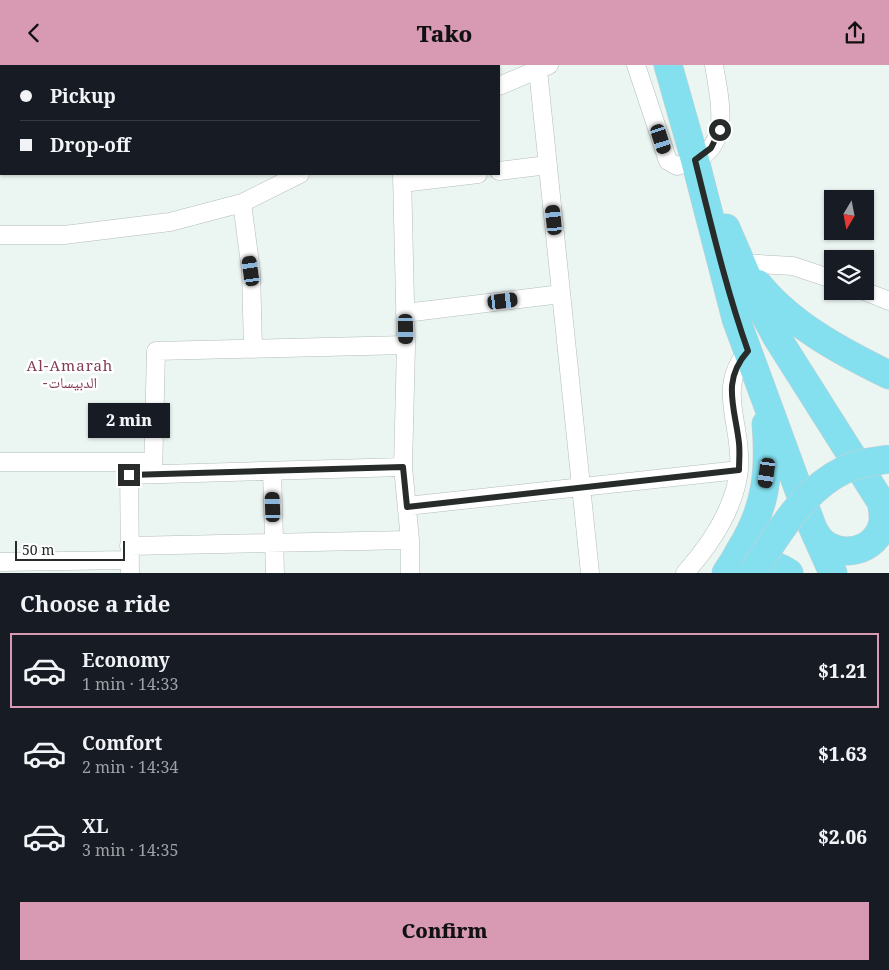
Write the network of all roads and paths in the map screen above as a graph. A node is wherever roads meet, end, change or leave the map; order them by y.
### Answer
1 (636, 65) edge
2 (668, 65) edge
3 (714, 65) edge
4 (544, 68) edge
5 (500, 86) edge
6 (695, 160) junction
7 (548, 165) junction
8 (500, 171) edge
9 (298, 175) edge
10 (459, 175) edge
11 (402, 178) edge
12 (242, 203) junction
13 (0, 235) edge
14 (741, 263) junction
15 (824, 276) edge
16 (561, 294) junction
17 (874, 295) edge
18 (889, 301) edge
19 (405, 313) junction
20 (406, 345) junction
21 (253, 349) junction
22 (748, 351) junction
23 (889, 375) edge
24 (758, 381) junction
25 (889, 459) edge
26 (0, 462) edge
27 (403, 467) junction
28 (129, 468) junction
29 (153, 468) junction
30 (739, 470) junction
31 (272, 471) junction
32 (581, 486) junction
33 (407, 507) junction
34 (885, 511) edge
35 (812, 526) junction
36 (410, 540) junction
37 (274, 543) junction
38 (130, 559) edge
39 (0, 562) edge
40 (275, 573) edge
41 (410, 573) edge
42 (590, 573) edge
43 (685, 573) edge
44 (726, 573) edge
45 (732, 573) edge
46 (752, 573) edge
47 (789, 573) edge
48 (833, 573) edge

1 - 6 street
2 - 6 main road
3 - 6 street
4 - 5 street
4 - 7 street
6 - 14 main road
6 - 22 main road
7 - 8 street
7 - 16 street
9 - 12 street
10 - 11 street
11 - 19 street
12 - 13 street
12 - 21 street
14 - 15 street
14 - 23 main road
14 - 34 main road
16 - 19 street
16 - 32 street
17 - 18 street
19 - 20 street
20 - 21 street
20 - 27 street
21 - 29 street
22 - 24 main road
22 - 30 street
24 - 35 main road
24 - 44 main road
25 - 46 main road, bridge
26 - 28 street
27 - 31 street
27 - 33 street
28 - 29 street
28 - 38 street
29 - 31 street
30 - 32 street
30 - 43 street
31 - 37 street
32 - 33 street
32 - 42 street
33 - 36 street
34 - 35 main road
35 - 48 main road
36 - 37 street
36 - 41 street
37 - 38 street
37 - 40 street
38 - 39 street
45 - 47 main road

